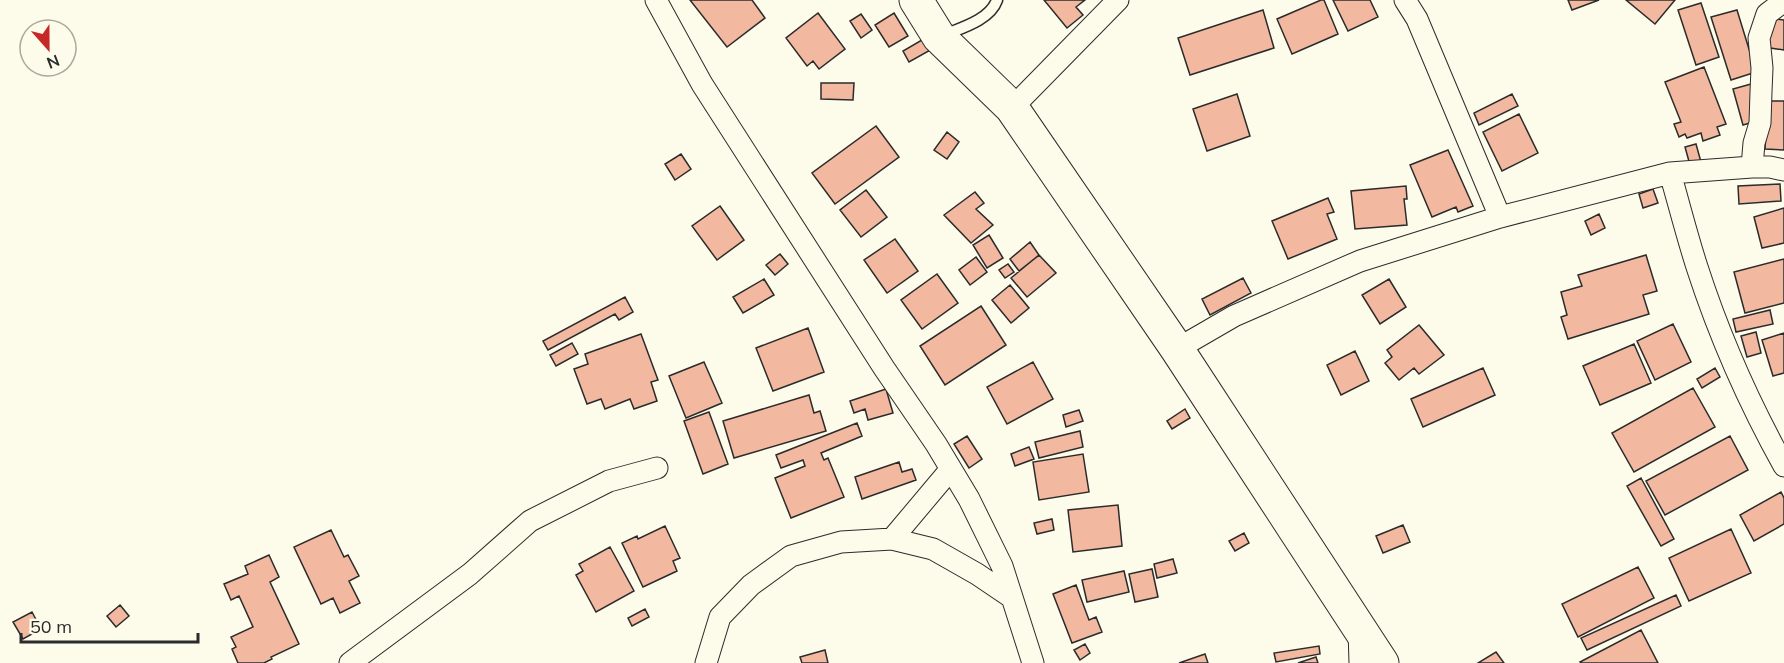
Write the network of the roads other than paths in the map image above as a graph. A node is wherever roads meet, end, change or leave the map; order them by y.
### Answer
1 (656, 0) edge
2 (916, 0) edge
3 (997, 0) edge
4 (1118, 0) edge
5 (1405, 0) edge
6 (1784, 2) edge
7 (939, 37) junction
8 (1012, 108) junction
9 (1752, 167) junction
10 (1784, 170) edge
11 (1670, 173) junction
12 (1500, 217) junction
13 (1177, 349) junction
14 (1784, 466) edge
15 (657, 468) dead end
16 (950, 470) junction
17 (892, 539) junction
18 (1011, 597) junction
19 (1359, 630) junction
20 (349, 663) edge
21 (363, 663) edge
22 (706, 663) edge
23 (1033, 663) edge
24 (1360, 663) edge
25 (1382, 663) edge

1 - 16 street
2 - 7 main road
3 - 7 lane
4 - 8 street
5 - 12 street
6 - 9 street
7 - 8 main road
8 - 13 main road
9 - 10 street
9 - 11 street
11 - 12 street
11 - 14 street
12 - 13 street
13 - 19 main road
15 - 20 street
16 - 17 street
16 - 18 street
17 - 18 street
17 - 22 street
18 - 23 street
19 - 24 street
19 - 25 main road
20 - 21 street

